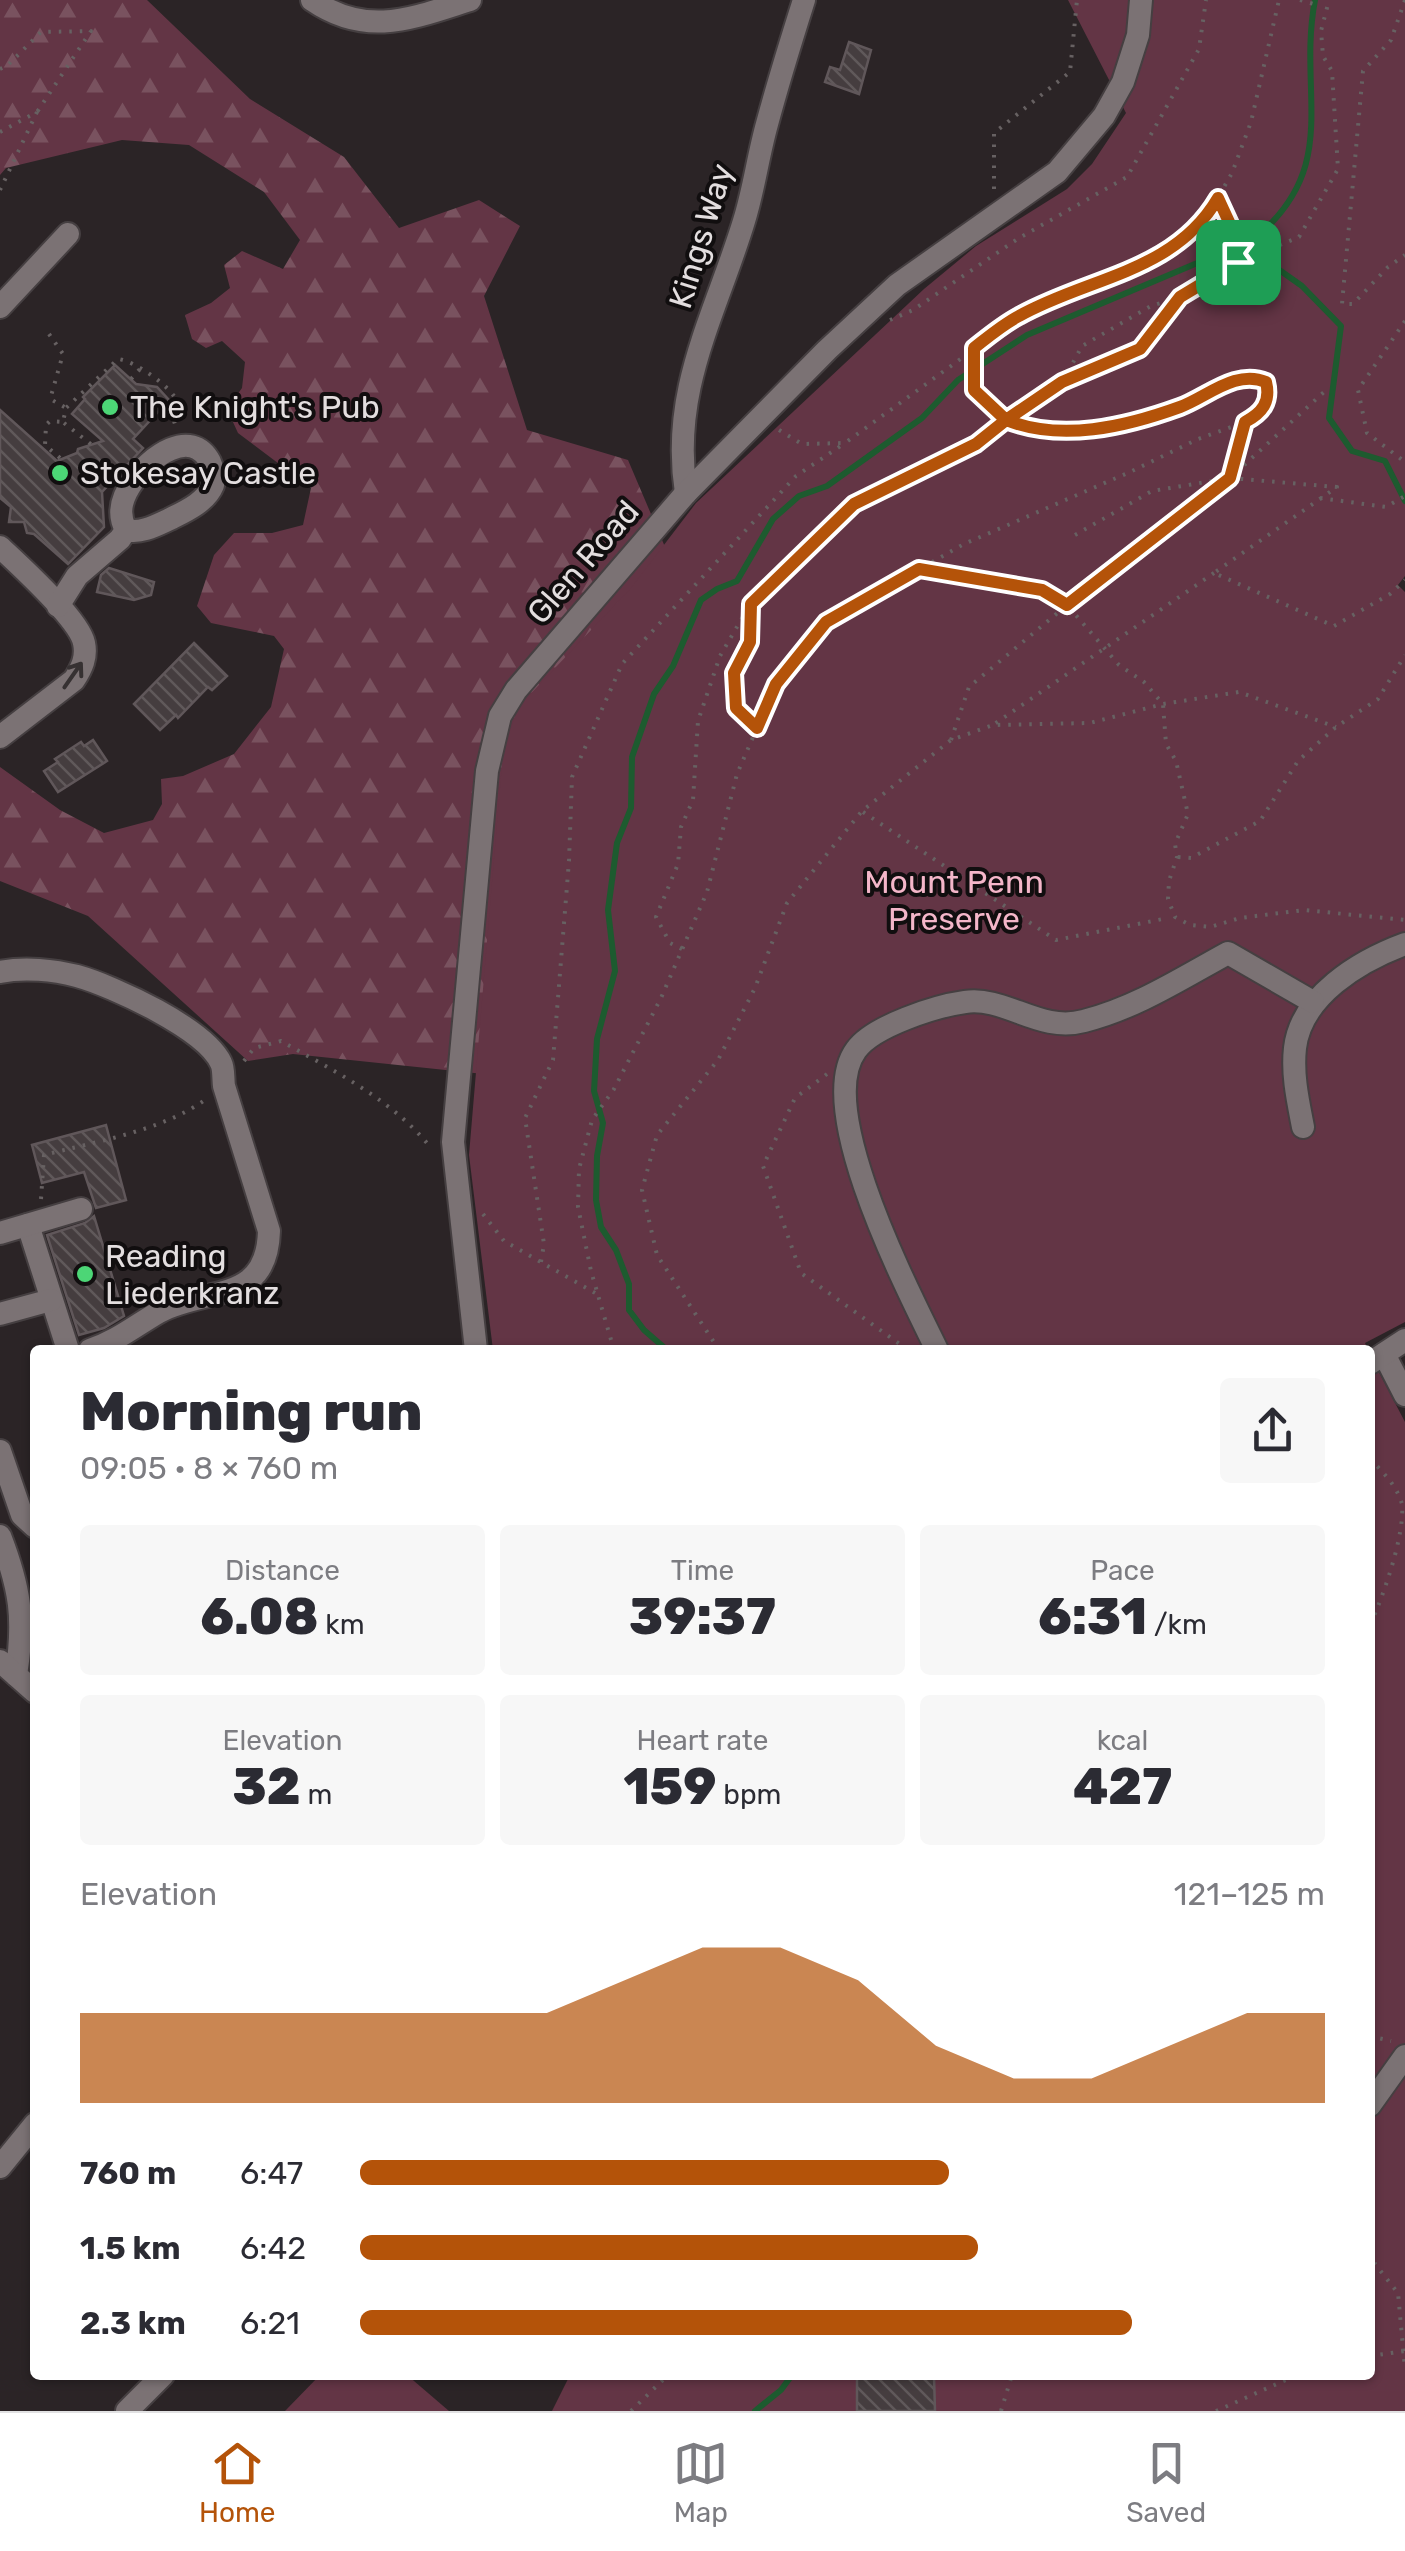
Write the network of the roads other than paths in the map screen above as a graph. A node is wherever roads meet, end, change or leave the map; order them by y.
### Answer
1 (312, 0) edge
2 (470, 0) edge
3 (804, 0) edge
4 (1140, 0) edge
5 (68, 234) dead end
6 (0, 307) edge
7 (686, 493) junction
8 (126, 530) junction
9 (0, 547) edge
10 (58, 606) junction
11 (0, 737) edge
12 (1405, 944) edge
13 (0, 972) edge
14 (1313, 1002) junction
15 (1302, 1127) dead end
16 (81, 1209) dead end
17 (34, 1223) junction
18 (0, 1233) edge
19 (51, 1300) junction
20 (0, 1314) edge
21 (1405, 1340) edge
22 (66, 1345) edge
23 (106, 1345) edge
24 (475, 1345) edge
25 (935, 1345) edge
26 (1377, 1359) edge
27 (1405, 1395) edge
28 (0, 1451) edge
29 (30, 1523) edge
30 (0, 1536) edge
31 (24, 1680) edge
32 (1405, 2056) edge
33 (1375, 2098) edge
34 (30, 2130) edge
35 (0, 2167) edge
36 (158, 2380) edge
37 (127, 2411) edge

1 - 2 street
3 - 7 street, Kings Way
4 - 7 street, Glen Road
5 - 6 street
7 - 24 street, Glen Road
8 - 8 street
8 - 10 street
9 - 10 street
11 -> 10 street
12 - 14 street
13 - 23 street
14 - 15 street
14 - 25 street
16 - 17 street
17 - 18 street
17 - 19 street
19 - 20 street
19 - 22 street
21 - 26 street
26 - 27 street
28 - 29 street
30 - 31 street
32 - 33 street
34 - 35 street
36 - 37 street

